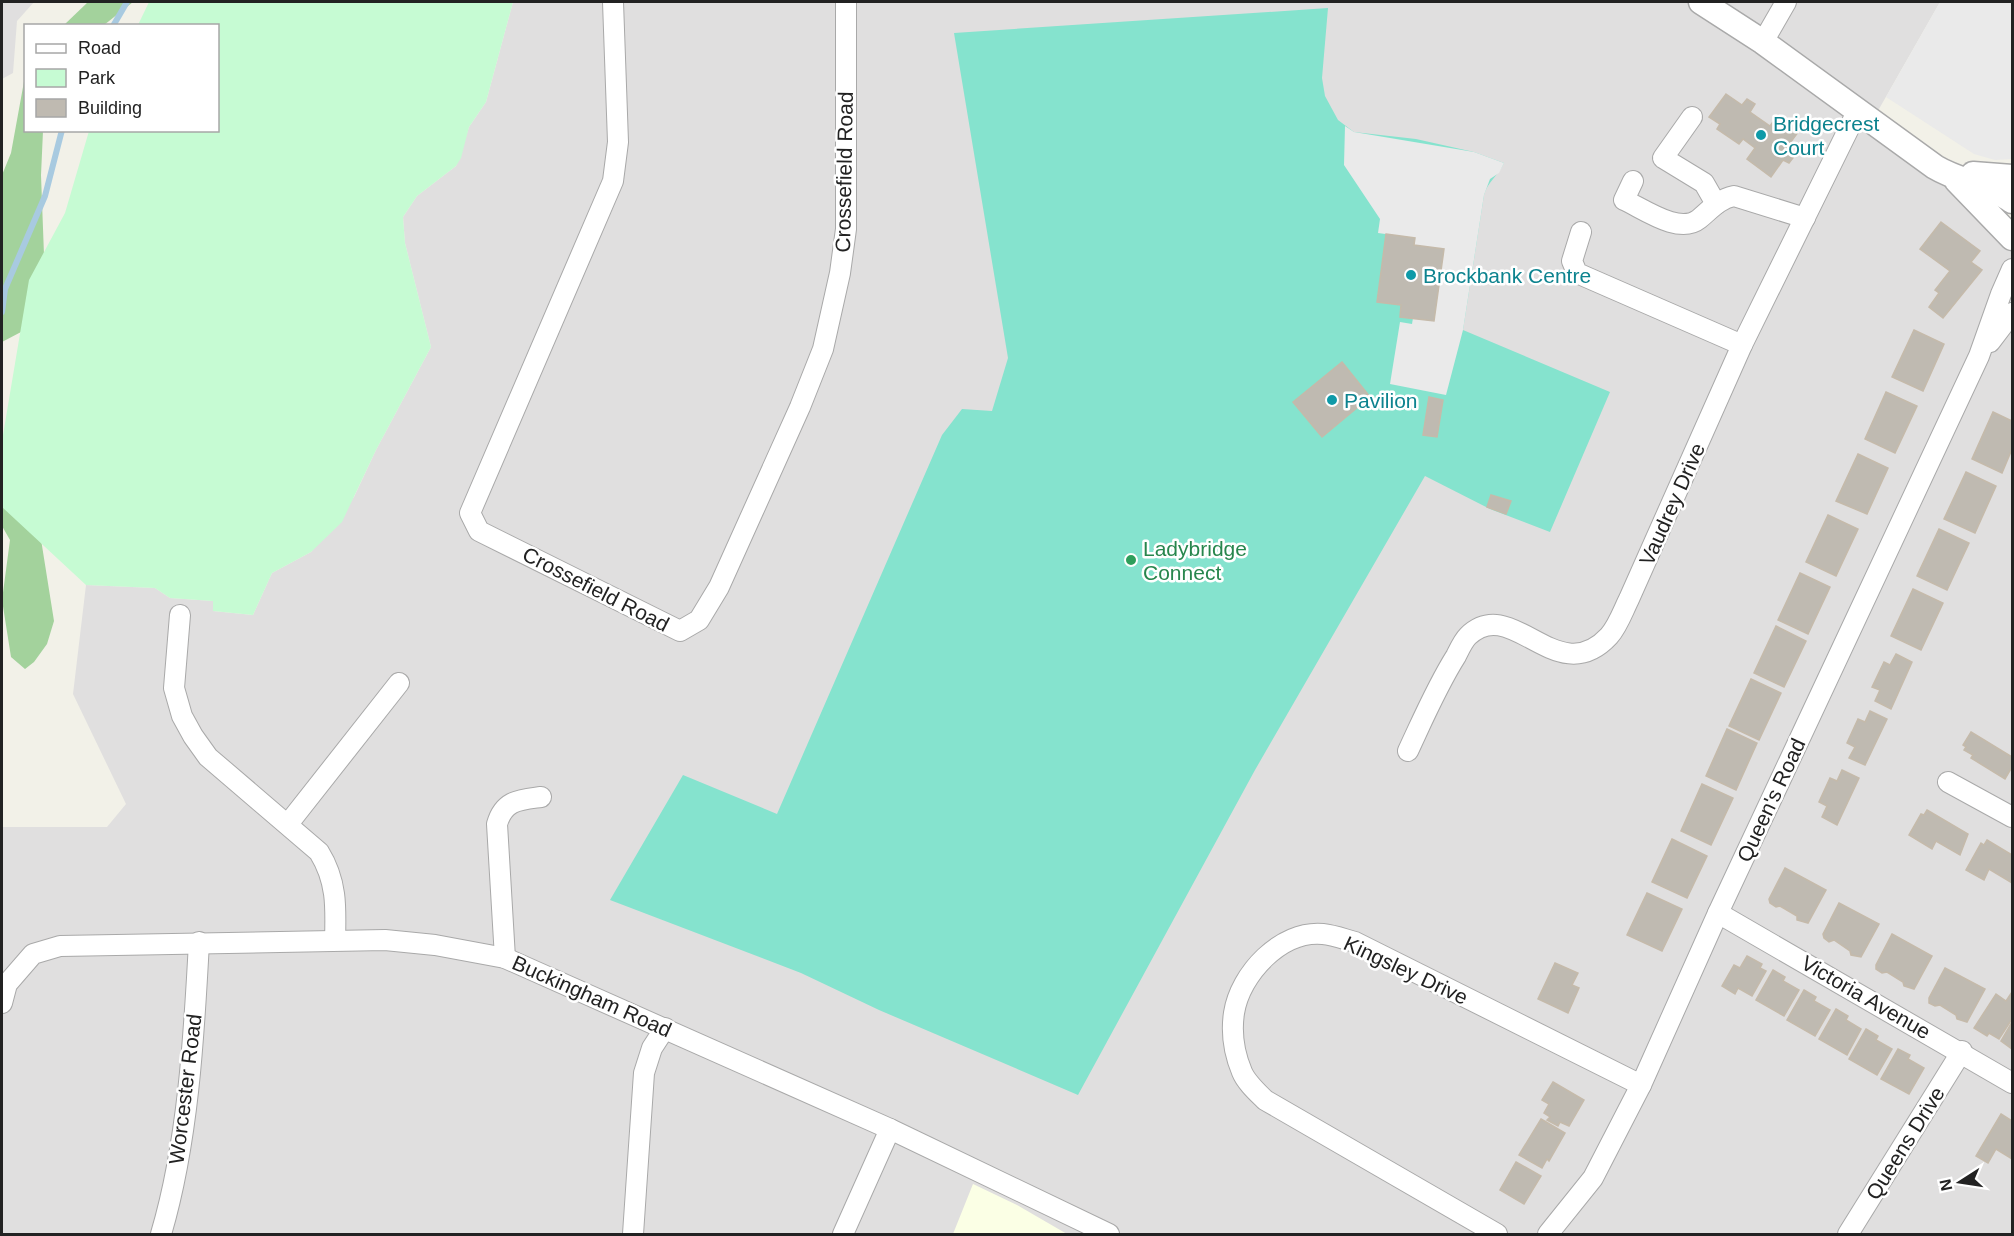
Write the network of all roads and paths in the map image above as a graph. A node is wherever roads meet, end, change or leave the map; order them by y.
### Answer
1 (613, 2) edge
2 (846, 2) edge
3 (1701, 2) edge
4 (1786, 2) edge
5 (1763, 42) junction
6 (1857, 112) junction
7 (1692, 117) dead end
8 (1944, 172) junction
9 (2013, 177) edge
10 (1633, 180) dead end
11 (2013, 201) edge
12 (1716, 204) junction
13 (1805, 218) junction
14 (1581, 232) dead end
15 (2013, 238) edge
16 (2013, 270) edge
17 (2013, 313) edge
18 (1742, 345) junction
19 (1979, 356) junction
20 (180, 615) dead end
21 (399, 684) dead end
22 (1408, 751) dead end
23 (1948, 782) dead end
24 (541, 797) dead end
25 (2013, 817) edge
26 (288, 824) junction
27 (1718, 913) junction
28 (335, 940) junction
29 (199, 942) junction
30 (506, 958) junction
31 (2, 1003) edge
32 (665, 1028) junction
33 (1962, 1051) junction
34 (2013, 1083) edge
35 (1641, 1085) junction
36 (890, 1129) junction
37 (161, 1234) edge
38 (633, 1234) edge
39 (843, 1234) edge
40 (1109, 1234) edge
41 (1497, 1234) edge
42 (1548, 1234) edge
43 (1848, 1234) edge

1 - 2 street, Crossefield Road
3 - 5 street
4 - 5 street
5 - 6 street
6 - 8 street
6 - 13 street, Vaudrey Drive
7 - 12 street
8 - 9 street
8 - 11 street
8 - 15 street
10 - 12 street
12 - 13 street
13 - 18 street, Vaudrey Drive
14 - 18 street
16 - 19 street, Queen's Road
17 - 19 street, Queen's Road
18 - 22 street, Vaudrey Drive
19 - 27 street, Queen's Road
20 - 26 street
21 - 26 street
23 - 25 street
24 - 30 street
26 - 28 street
27 - 33 street, Victoria Avenue
27 - 35 street, Queen's Road
28 - 29 street, Buckingham Road
28 - 30 street, Buckingham Road
29 - 31 street, Buckingham Road
29 - 37 street, Worcester Road
30 - 32 street, Buckingham Road
32 - 36 street, Buckingham Road
32 - 38 street
33 - 34 street, Victoria Avenue
33 - 43 street, Queens Drive
35 - 41 street, Kingsley Drive
35 - 42 street, Queen's Road
36 - 39 street
36 - 40 street, Buckingham Road

